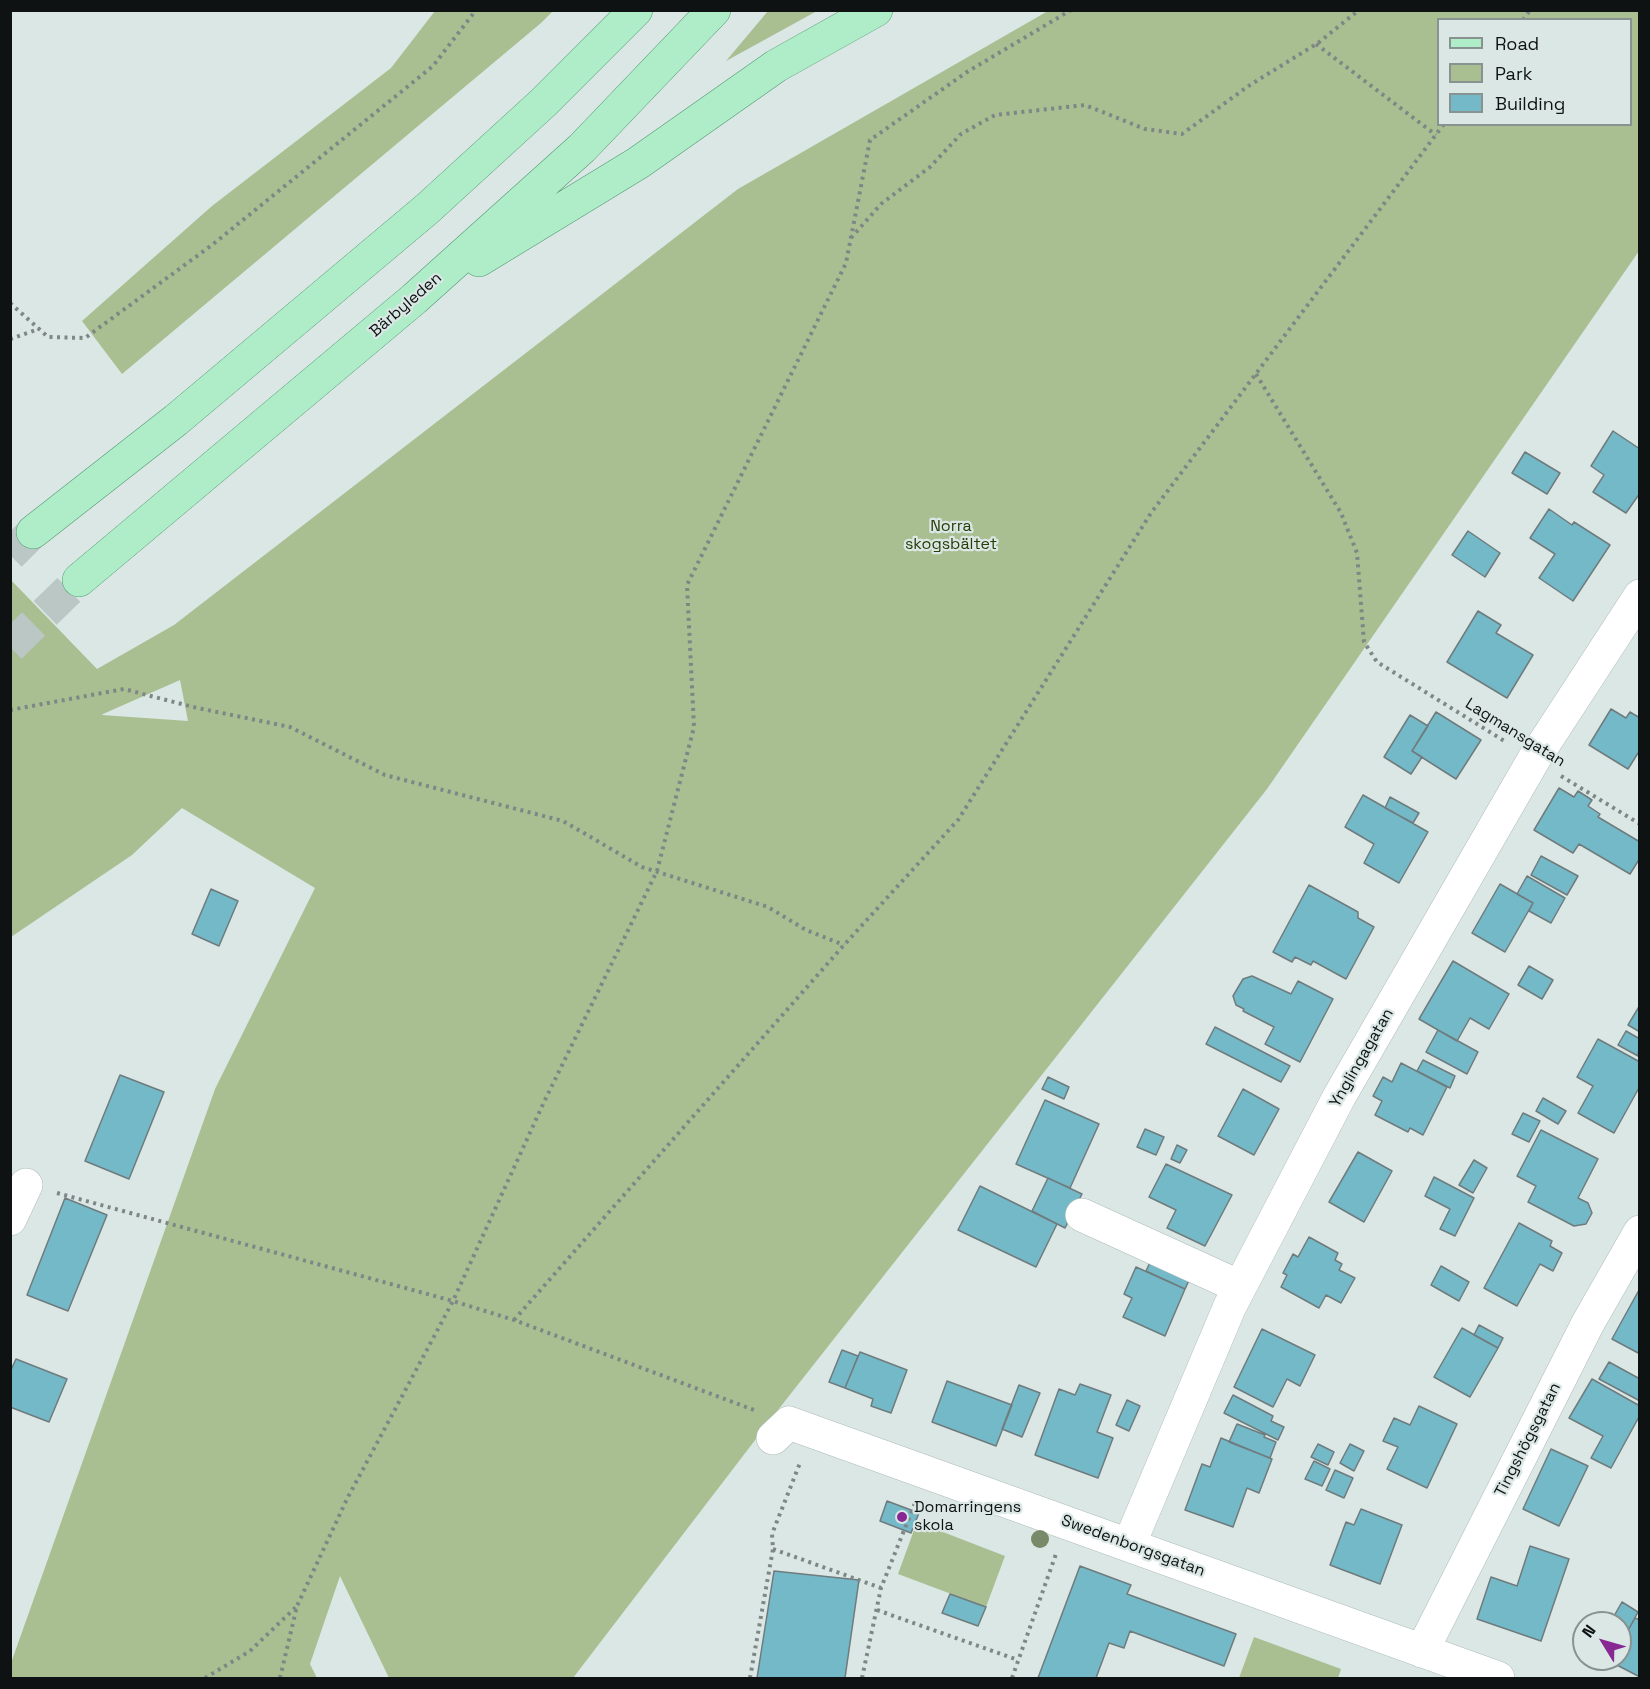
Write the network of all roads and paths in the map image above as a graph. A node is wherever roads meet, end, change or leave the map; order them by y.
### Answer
1 (476, 10) edge
2 (636, 10) edge
3 (714, 10) edge
4 (876, 10) edge
5 (1071, 10) edge
6 (1359, 10) edge
7 (1316, 44) junction
8 (1443, 126) edge
9 (1436, 135) junction
10 (851, 238) junction
11 (414, 299) junction
12 (10, 303) edge
13 (39, 329) junction
14 (10, 339) edge
15 (1256, 374) junction
16 (33, 532) tunnel mouth
17 (79, 580) tunnel mouth
18 (1640, 596) edge
19 (10, 710) edge
20 (1534, 759) junction
21 (1640, 824) edge
22 (657, 871) junction
23 (844, 945) junction
24 (26, 1185) joint
25 (1082, 1215) dead end
26 (10, 1219) edge
27 (1640, 1232) edge
28 (1240, 1287) junction
29 (453, 1300) junction
30 (514, 1320) junction
31 (792, 1431) junction
32 (916, 1502) dead end
33 (1067, 1522) junction
34 (1129, 1545) junction
35 (773, 1549) junction
36 (881, 1588) junction
37 (297, 1606) junction
38 (877, 1610) junction
39 (1422, 1651) junction
40 (1018, 1660) junction
41 (205, 1678) edge
42 (280, 1678) edge
43 (750, 1678) edge
44 (862, 1678) edge
45 (1012, 1678) edge
46 (1498, 1678) edge

1 - 13 path
2 - 16 main road
3 - 11 main road, Bärbyleden
4 - 11 main road
5 - 10 path
6 - 7 path
7 - 9 path
7 - 10 path
8 - 9 path
9 - 15 path
10 - 22 path
11 - 17 main road, Bärbyleden
12 - 13 path
13 - 14 path
15 - 20 path, Lagmansgatan
15 - 23 path
18 - 20 street, Ynglingagatan
19 - 22 path
20 - 21 path, Lagmansgatan
20 - 28 street, Ynglingagatan
22 - 23 path
22 - 29 path
23 - 30 path
24 - 26 street
24 - 29 path
25 - 28 street
27 - 39 street, Tingshögsgatan
28 - 34 street, Ynglingagatan
29 - 30 path
29 - 37 path
30 - 31 path
31 - 33 street, Swedenborgsgatan
31 - 35 path
32 - 36 path
33 - 34 street, Swedenborgsgatan
33 - 40 path
34 - 39 street, Swedenborgsgatan
35 - 36 path
35 - 43 path
36 - 38 path
37 - 41 path
37 - 42 path
38 - 40 path
38 - 44 path
39 - 46 street, Swedenborgsgatan
40 - 45 path

